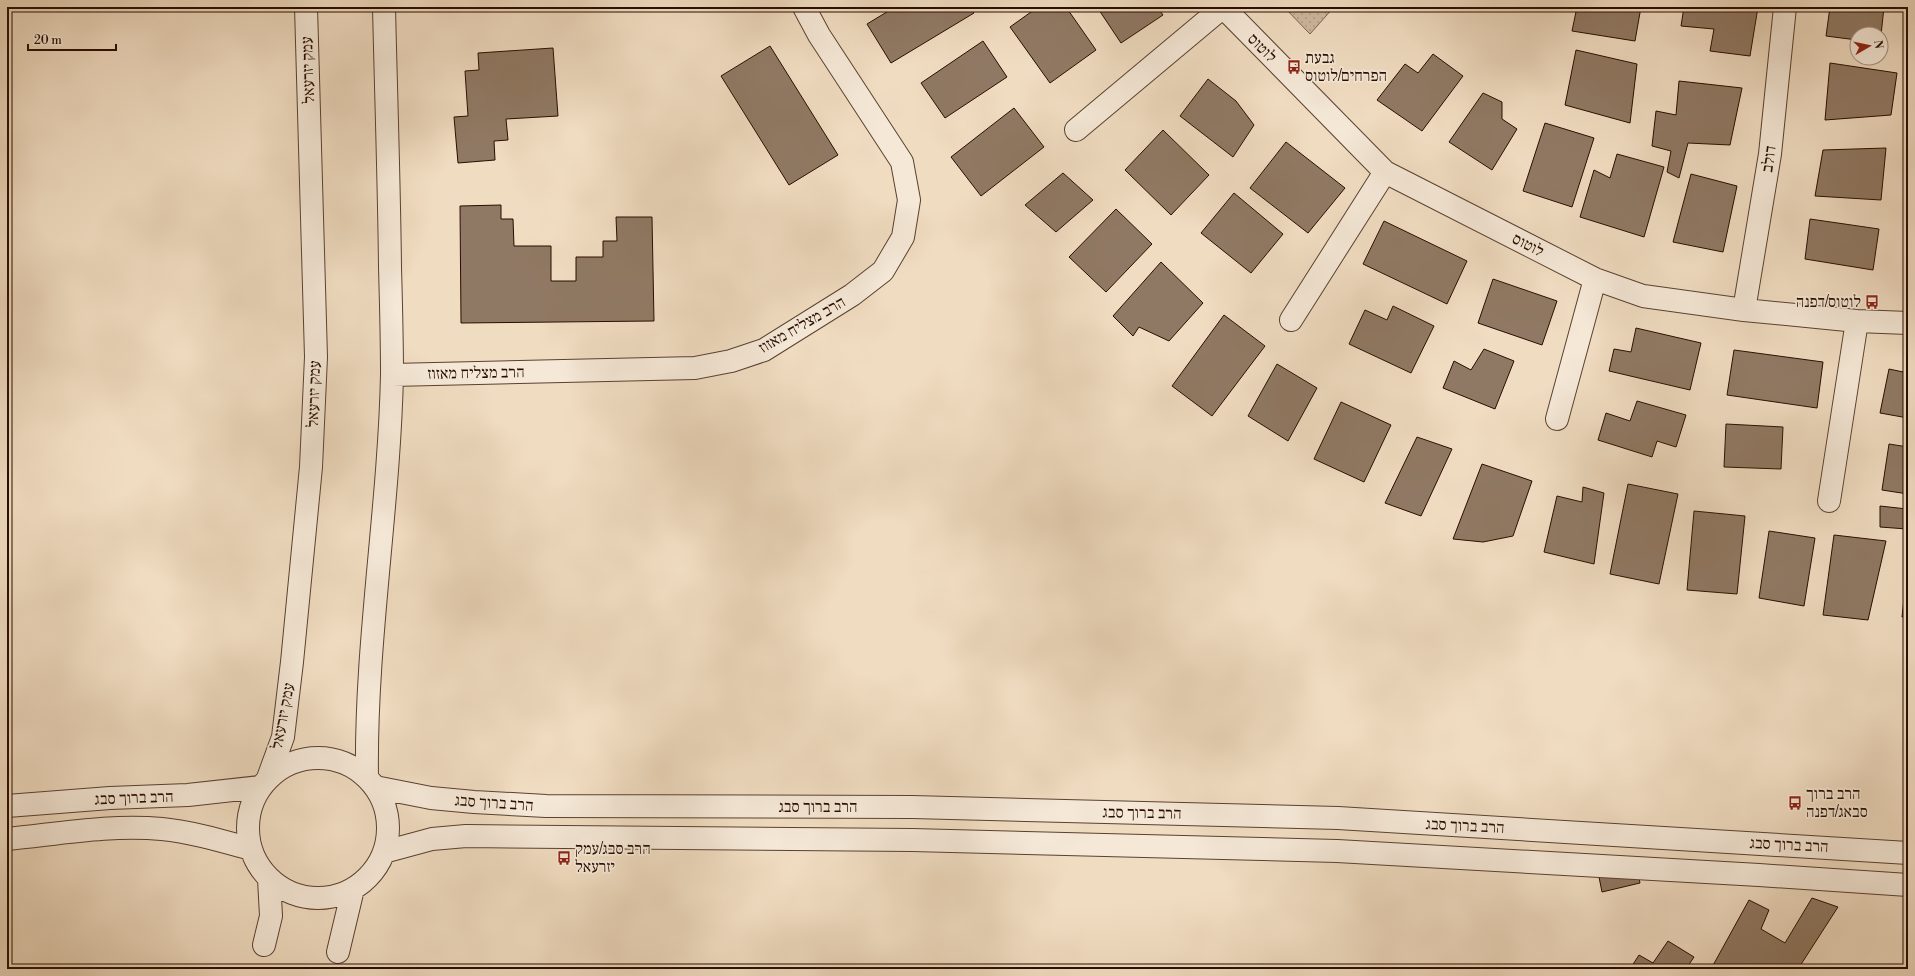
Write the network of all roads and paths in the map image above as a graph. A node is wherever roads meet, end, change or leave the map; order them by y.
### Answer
1 (306, 7) edge
2 (384, 7) edge
3 (804, 7) edge
4 (1223, 7) edge
5 (1785, 7) edge
6 (1076, 130) dead end
7 (1385, 172) junction
8 (1595, 279) junction
9 (1744, 310) junction
10 (1291, 320) dead end
11 (1857, 321) junction
12 (1908, 323) edge
13 (392, 375) junction
14 (1557, 419) dead end
15 (1829, 502) dead end
16 (264, 783) junction
17 (371, 783) junction
18 (7, 806) edge
19 (7, 839) edge
20 (251, 849) junction
21 (384, 852) junction
22 (1908, 853) edge
23 (269, 879) junction
24 (1908, 885) edge
25 (353, 889) junction
26 (264, 945) dead end
27 (338, 952) dead end

1 - 16 street, עמק יזרעאל
2 - 13 street
3 - 13 street, הרב מצליח מאזוז
4 - 6 street
4 - 7 street, לוטוס
5 - 9 street, דולב
7 - 8 street, לוטוס
7 - 10 street
8 - 9 street, לוטוס
8 - 14 street
9 - 11 street, לוטוס
11 - 12 street, לוטוס
11 - 15 street
13 - 17 street
16 - 17 street
16 - 18 street, הרב ברוך סבג
16 - 20 street
17 - 21 street
17 - 22 street, הרב ברוך סבג
19 - 20 street, הרב ברוך סבג
20 - 23 street
21 - 24 street, הרב ברוך סבג
21 - 25 street
23 - 25 street
23 - 26 street
25 - 27 street

